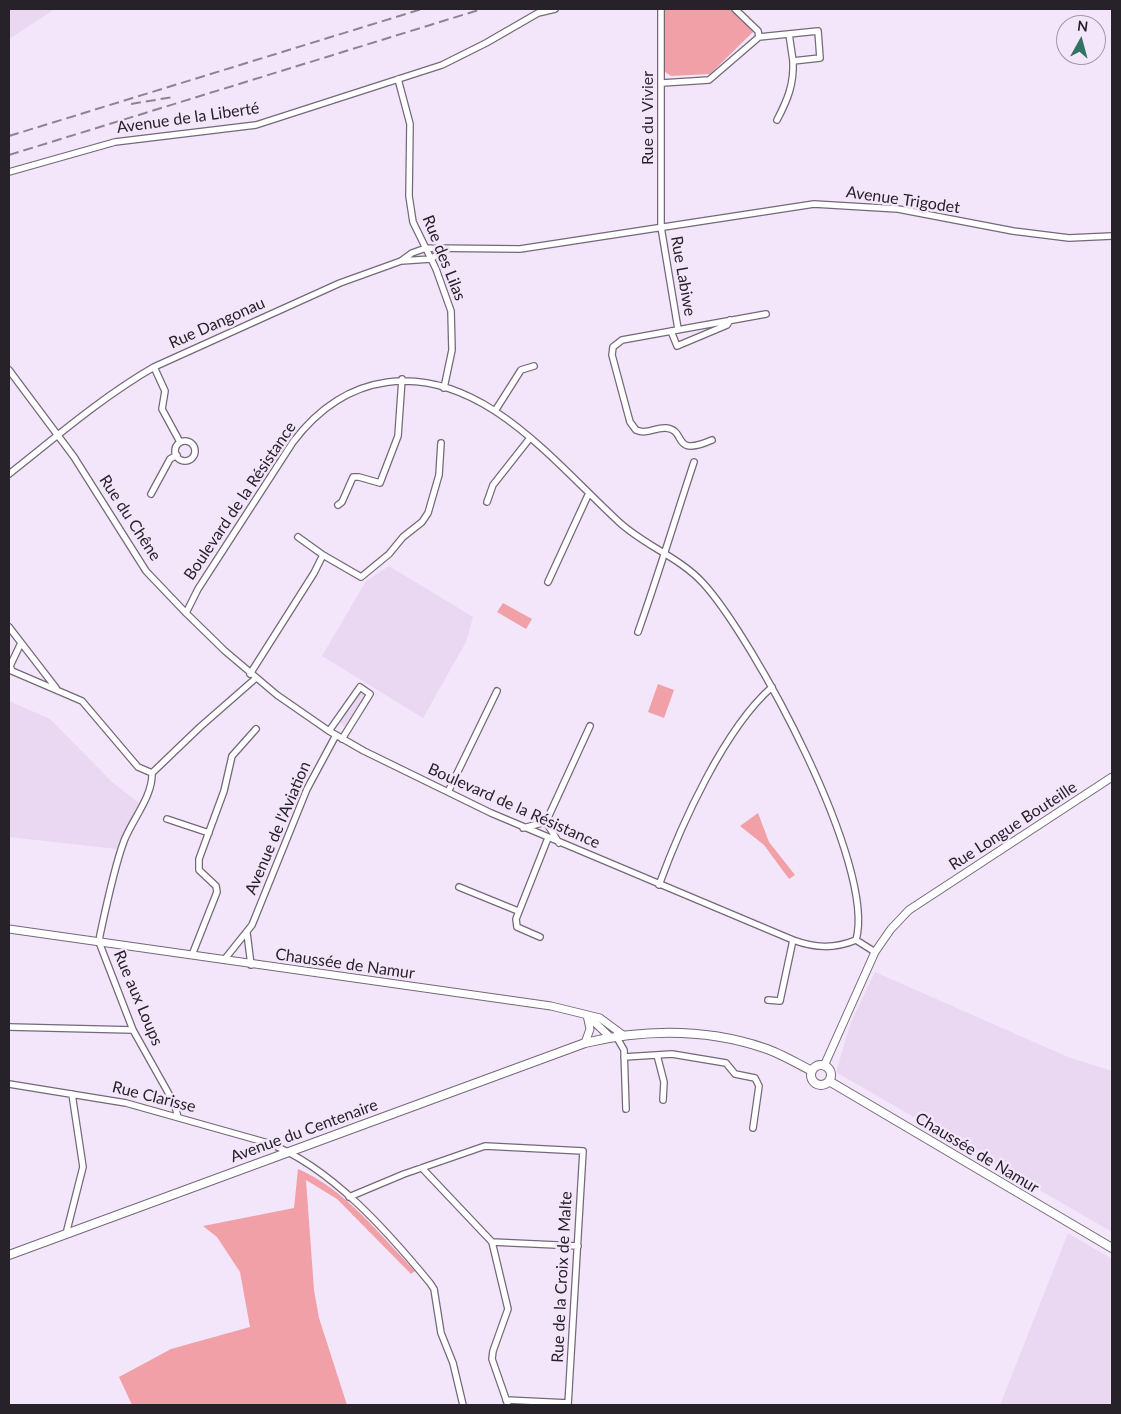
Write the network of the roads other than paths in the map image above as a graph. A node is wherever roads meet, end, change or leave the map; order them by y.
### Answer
1 (555, 9) edge
2 (660, 9) edge
3 (735, 9) edge
4 (789, 34) junction
5 (759, 37) junction
6 (793, 61) junction
7 (398, 79) junction
8 (662, 82) junction
9 (777, 120) dead end
10 (9, 172) edge
11 (661, 227) junction
12 (1112, 236) edge
13 (426, 248) junction
14 (445, 249) junction
15 (431, 259) junction
16 (401, 261) junction
17 (766, 314) dead end
18 (730, 320) junction
19 (678, 329) junction
20 (671, 331) junction
21 (534, 366) dead end
22 (154, 367) junction
23 (9, 370) edge
24 (402, 380) junction
25 (444, 388) junction
26 (495, 411) junction
27 (56, 435) junction
28 (530, 438) junction
29 (712, 440) dead end
30 (180, 442) junction
31 (441, 443) dead end
32 (176, 455) junction
33 (694, 462) dead end
34 (9, 474) edge
35 (589, 493) junction
36 (151, 494) dead end
37 (487, 502) dead end
38 (338, 505) dead end
39 (298, 537) dead end
40 (666, 554) junction
41 (323, 555) junction
42 (548, 582) dead end
43 (186, 613) junction
44 (9, 627) edge
45 (638, 632) dead end
46 (21, 643) junction
47 (250, 674) junction
48 (256, 678) junction
49 (772, 687) junction
50 (57, 689) junction
51 (497, 690) dead end
52 (590, 726) dead end
53 (256, 729) dead end
54 (329, 731) junction
55 (336, 735) junction
56 (342, 739) junction
57 (152, 773) junction
58 (1112, 778) edge
59 (448, 792) junction
60 (167, 819) dead end
61 (546, 822) junction
62 (523, 828) junction
63 (209, 833) junction
64 (548, 838) junction
65 (559, 843) junction
66 (659, 885) junction
67 (459, 887) dead end
68 (518, 911) junction
69 (9, 929) edge
70 (247, 933) junction
71 (540, 937) dead end
72 (793, 940) junction
73 (856, 940) junction
74 (99, 942) junction
75 (875, 952) junction
76 (192, 955) junction
77 (224, 960) junction
78 (251, 964) junction
79 (768, 1000) dead end
80 (587, 1014) junction
81 (9, 1027) edge
82 (133, 1030) junction
83 (617, 1036) junction
84 (585, 1043) junction
85 (657, 1055) junction
86 (624, 1057) junction
87 (824, 1066) junction
88 (812, 1071) junction
89 (829, 1081) junction
90 (9, 1084) edge
91 (72, 1094) junction
92 (663, 1100) dead end
93 (626, 1109) dead end
94 (178, 1117) junction
95 (753, 1128) dead end
96 (288, 1151) junction
97 (422, 1168) junction
98 (349, 1197) junction
99 (66, 1234) junction
100 (492, 1242) junction
101 (578, 1246) junction
102 (1112, 1248) edge
103 (9, 1255) edge
104 (507, 1402) edge
105 (568, 1404) edge
106 (463, 1405) edge

1 - 7 street, Avenue de la Liberté
2 - 8 street, Rue du Vivier
3 - 5 street
4 - 5 street
4 - 6 street
4 - 6 street
5 - 8 street
6 - 9 street
7 - 10 street, Avenue de la Liberté
7 - 13 street, Rue des Lilas
8 - 11 street, Rue du Vivier
11 - 12 street, Avenue Trigodet
11 - 14 street, Avenue Trigodet
11 - 19 street, Rue Labiwe
13 - 14 street, Avenue Trigodet
13 - 15 street, Rue des Lilas
13 - 16 street, Rue Dangonau
14 - 15 street
15 - 16 street, Rue Dangonau
15 - 25 street, Rue des Lilas
16 - 22 street, Rue Dangonau
17 - 18 street
18 - 19 street
18 - 20 street
19 - 20 street
20 - 29 street
21 - 26 street
22 - 27 street, Rue Dangonau
22 - 30 street
23 - 27 street, Rue du Chêne
24 - 25 street, Boulevard de la Résistance
24 - 38 street
24 - 43 street, Boulevard de la Résistance
25 - 26 street, Boulevard de la Résistance
26 - 28 street, Boulevard de la Résistance
27 - 34 street, Rue Dangonau
27 - 43 street, Rue du Chêne
28 - 35 street, Boulevard de la Résistance
28 - 37 street
30 - 32 street
30 - 32 street
31 - 41 street
32 - 36 street
33 - 40 street
35 - 40 street, Boulevard de la Résistance
35 - 42 street
39 - 41 street
40 - 45 street
40 - 49 street, Boulevard de la Résistance
41 - 47 street
43 - 47 street, Boulevard de la Résistance
44 - 46 street
46 - 50 street
46 - 50 street
47 - 48 street, Boulevard de la Résistance
48 - 54 street, Boulevard de la Résistance
48 - 57 street
49 - 66 street
49 - 73 street, Boulevard de la Résistance
50 - 57 street
51 - 59 street
52 - 61 street
53 - 63 street
54 - 55 street, Boulevard de la Résistance
54 - 56 street
55 - 56 street, Boulevard de la Résistance
55 - 70 street, Avenue de l'Aviation
56 - 59 street, Boulevard de la Résistance
57 - 74 street
58 - 75 street, Rue Longue Bouteille
59 - 62 street, Boulevard de la Résistance
60 - 63 street
61 - 62 street
61 - 65 street
62 - 64 street, Boulevard de la Résistance
63 - 76 street
64 - 65 street, Boulevard de la Résistance
64 - 68 street
65 - 66 street, Boulevard de la Résistance
66 - 72 street, Boulevard de la Résistance
67 - 68 street
68 - 71 street
69 - 74 street, Chaussée de Namur
70 - 77 street, Avenue de l'Aviation
70 - 78 street, Avenue de l'Aviation
72 - 73 street, Boulevard de la Résistance
72 - 79 street
73 - 75 street
74 - 76 street, Chaussée de Namur
74 - 82 street, Rue aux Loups
75 - 87 street
76 - 77 street, Chaussée de Namur
77 - 78 street, Chaussée de Namur
78 - 80 street, Chaussée de Namur
80 - 83 street
80 - 83 street, Chaussée de Namur
80 - 84 street
81 - 82 street
82 - 94 street, Rue aux Loups
83 - 84 main road, Avenue du Centenaire
83 - 86 street
83 - 88 main road, Avenue du Centenaire
84 - 96 main road, Avenue du Centenaire
85 - 86 street
85 - 92 street
85 - 95 street
86 - 93 street
87 - 88 main road
87 - 89 main road
88 - 89 main road
89 - 102 main road, Chaussée de Namur
90 - 91 street, Rue Clarisse
91 - 94 street, Rue Clarisse
91 - 99 street
94 - 96 street, Rue Clarisse
96 - 98 street, Rue Clarisse
96 - 99 main road, Avenue du Centenaire
97 - 98 street
97 - 100 street
97 - 101 street, Rue de la Croix de Malte
98 - 106 street, Rue Clarisse
99 - 103 main road, Avenue du Centenaire
100 - 101 street
100 - 104 street
101 - 105 street, Rue de la Croix de Malte
104 - 105 street

